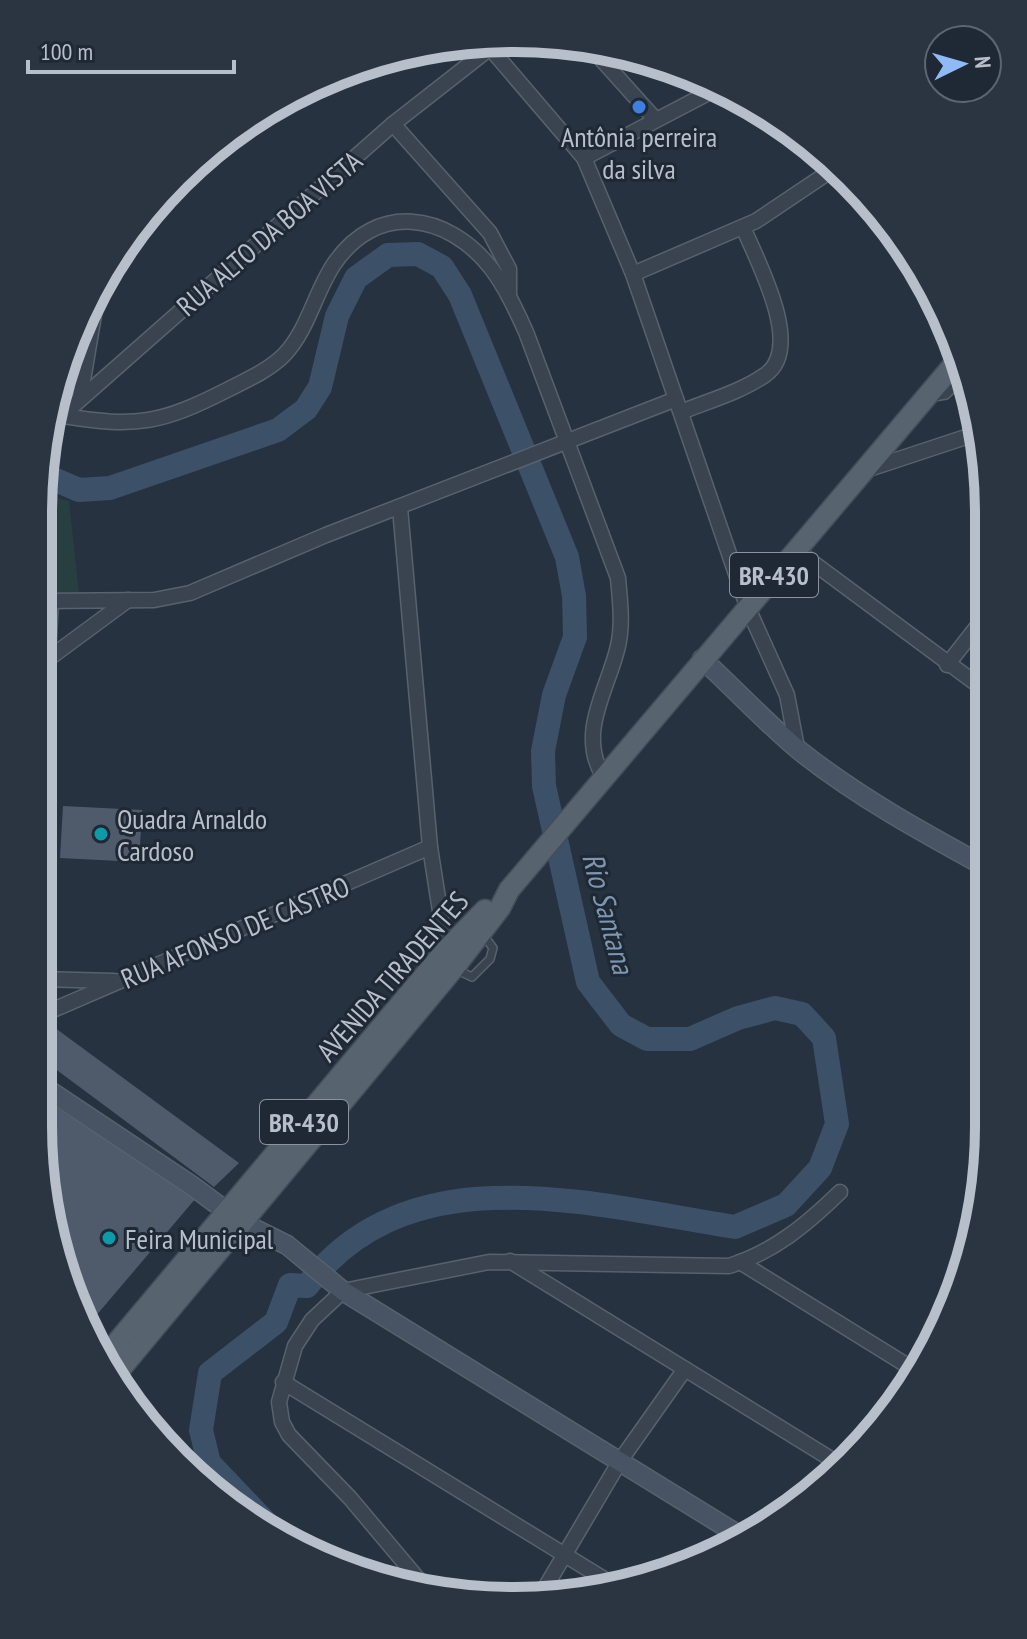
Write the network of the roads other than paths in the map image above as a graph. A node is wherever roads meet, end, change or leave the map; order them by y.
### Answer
1 (483, 53) edge
2 (497, 53) edge
3 (603, 61) edge
4 (705, 94) edge
5 (655, 119) junction
6 (393, 124) junction
7 (584, 158) junction
8 (826, 174) edge
9 (743, 227) junction
10 (633, 274) junction
11 (509, 294) junction
12 (92, 326) edge
13 (952, 367) edge
14 (956, 385) edge
15 (927, 397) junction
16 (80, 399) junction
17 (678, 406) junction
18 (64, 416) joint
19 (968, 436) edge
20 (567, 440) junction
21 (866, 470) junction
22 (400, 508) junction
23 (796, 550) junction
24 (52, 600) edge
25 (128, 600) junction
26 (747, 606) junction
27 (975, 629) edge
28 (52, 656) edge
29 (702, 659) junction
30 (947, 665) junction
31 (975, 682) edge
32 (797, 748) junction
33 (603, 776) junction
34 (430, 847) junction
35 (975, 861) edge
36 (477, 928) junction
37 (449, 960) junction
38 (52, 979) edge
39 (119, 982) junction
40 (52, 1010) edge
41 (52, 1093) edge
42 (840, 1192) dead end
43 (235, 1217) junction
44 (510, 1261) junction
45 (740, 1262) junction
46 (343, 1291) junction
47 (111, 1350) edge
48 (907, 1366) edge
49 (121, 1367) edge
50 (685, 1369) junction
51 (283, 1382) junction
52 (832, 1460) edge
53 (620, 1461) junction
54 (733, 1531) edge
55 (565, 1554) junction
56 (416, 1576) edge
57 (603, 1578) edge
58 (546, 1586) edge

1 - 6 street, RUA ALTO DA BOA VISTA
2 - 7 street
3 - 5 street
4 - 5 street
5 - 7 street
6 - 11 street
6 - 16 street, RUA ALTO DA BOA VISTA
7 - 10 street
8 - 9 street
9 - 10 street
9 - 17 street
10 - 17 street
11 - 18 street
11 - 20 street
12 - 16 street
13 - 15 main road, BR-430
14 - 15 lane
15 - 21 main road, BR-430
16 - 18 street, RUA ALTO DA BOA VISTA
17 - 20 street
17 - 26 street
19 - 21 street
20 - 22 street
20 - 33 street
21 - 23 main road, BR-430
22 - 25 street
22 - 34 street
23 - 26 main road, BR-430
23 - 30 street
24 - 25 street
25 - 28 street
26 - 29 main road, BR-430
26 - 32 street
27 - 30 street
29 - 32 main road
29 - 33 main road, BR-430
30 - 31 street
32 - 35 main road
33 - 36 main road, AVENIDA TIRADENTES / BR-430
34 - 37 street
34 - 39 street, RUA AFONSO DE CASTRO
36 - 37 main road, AVENIDA TIRADENTES / BR-430
36 - 37 lane
37 - 43 main road, BR-430
38 - 39 street
39 - 40 street, RUA AFONSO DE CASTRO
41 - 43 main road
42 - 45 street
43 - 46 main road
43 - 47 main road, BR-430
43 - 49 main road, BR-430
44 - 45 street
44 - 46 street
44 - 50 street
45 - 48 street
46 - 51 street
46 - 53 main road
50 - 52 street
50 - 53 street
51 - 55 street
51 - 56 street
53 - 54 main road
53 - 55 street
55 - 57 street
55 - 58 street

